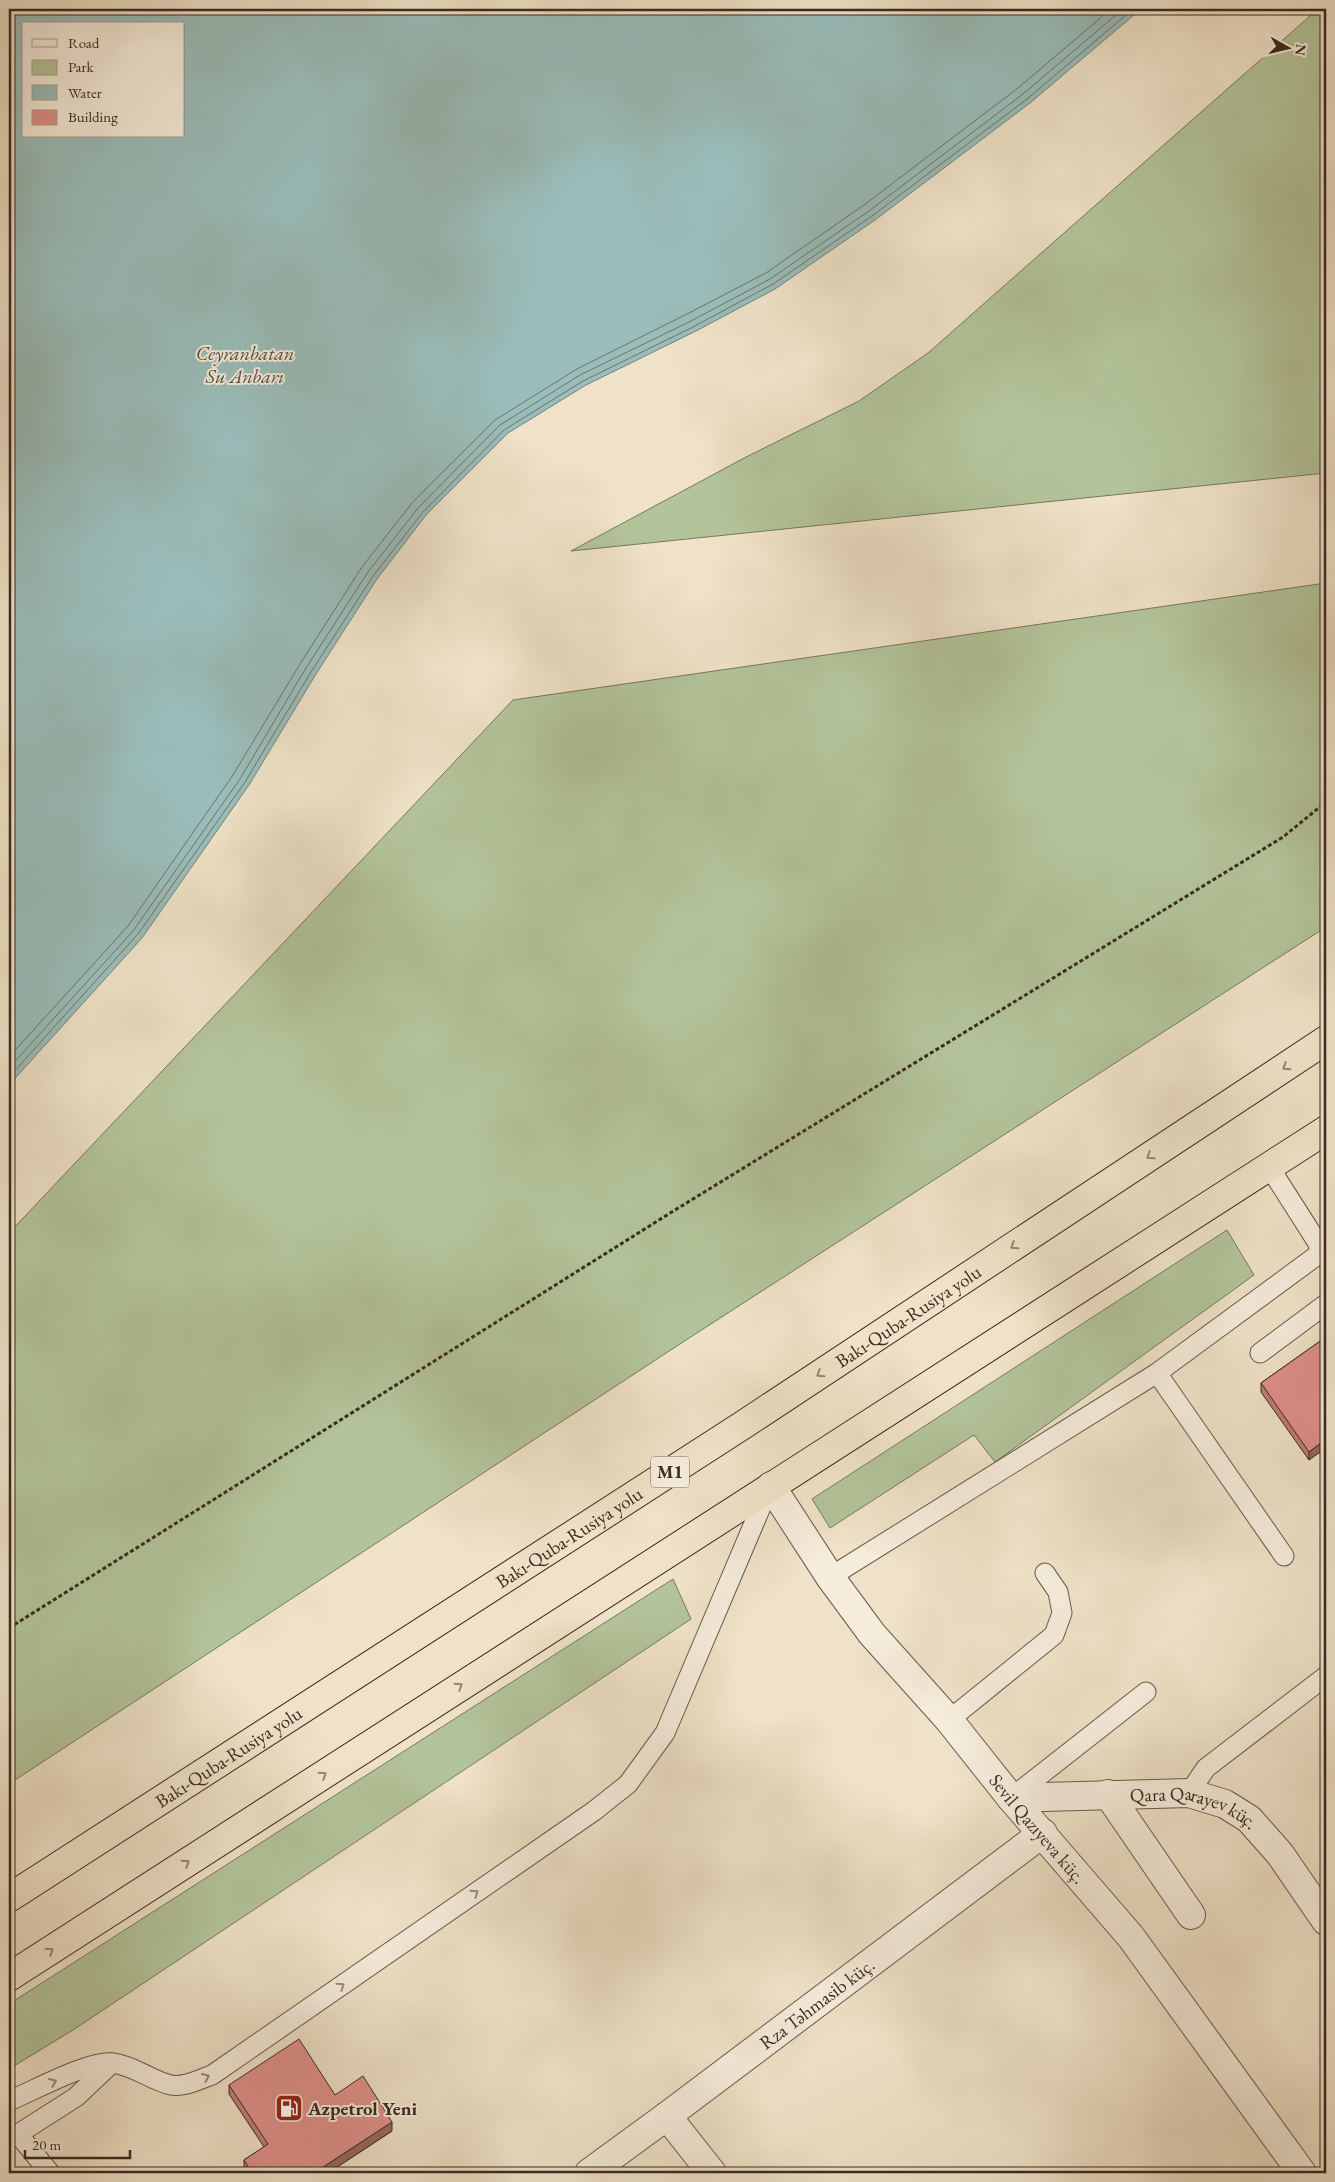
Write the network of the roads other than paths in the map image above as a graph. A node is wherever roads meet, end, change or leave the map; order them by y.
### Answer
1 (1326, 1040) edge
2 (1326, 1130) edge
3 (1270, 1168) junction
4 (1325, 1252) edge
5 (1326, 1304) edge
6 (1260, 1353) dead end
7 (1157, 1372) junction
8 (770, 1486) junction
9 (1284, 1556) dead end
10 (1045, 1573) dead end
11 (830, 1577) junction
12 (1326, 1676) edge
13 (1146, 1692) dead end
14 (949, 1720) junction
15 (1189, 1793) junction
16 (1108, 1794) junction
17 (1011, 1798) junction
18 (1043, 1833) junction
19 (9, 1898) edge
20 (1191, 1915) dead end
21 (1326, 1921) edge
22 (9, 1977) edge
23 (112, 2063) junction
24 (9, 2101) edge
25 (667, 2116) junction
26 (14, 2136) edge
27 (50, 2173) edge
28 (589, 2173) edge
29 (712, 2173) edge
30 (1302, 2173) edge

1 -> 19 highway, Bakı-Quba-Rusiya yolu / M1
2 - 3 highway
3 - 4 lane
3 - 8 highway
4 - 7 lane
5 - 6 lane
7 - 9 lane
7 - 11 lane
8 - 11 street, Sevil Qazıyeva küç.
22 -> 8 highway
23 -> 8 lane
10 - 14 lane
11 - 14 street, Sevil Qazıyeva küç.
12 - 15 lane
13 - 17 lane
14 - 17 street, Sevil Qazıyeva küç.
15 - 16 street, Qara Qarayev küç.
15 - 21 street, Qara Qarayev küç.
16 - 17 street, Qara Qarayev küç.
16 - 20 street
17 - 18 street, Sevil Qazıyeva küç.
18 - 25 street, Rza Təhmasib küç.
18 - 30 street, Sevil Qazıyeva küç.
24 -> 23 lane
23 - 26 lane
25 - 28 street, Rza Təhmasib küç.
25 - 29 street
26 - 27 lane

